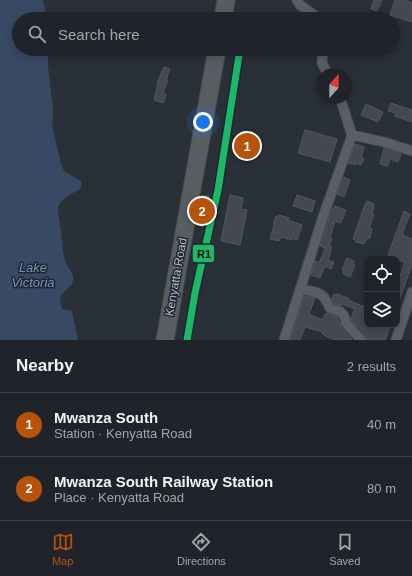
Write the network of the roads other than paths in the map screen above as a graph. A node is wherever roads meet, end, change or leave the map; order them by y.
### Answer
1 (226, 0) edge
2 (297, 0) edge
3 (224, 12) edge
4 (310, 12) edge
5 (216, 56) edge
6 (322, 56) edge
7 (325, 68) edge
8 (342, 104) edge
9 (352, 135) junction
10 (412, 151) edge
11 (300, 288) junction
12 (412, 292) edge
13 (165, 340) edge
14 (284, 340) edge
15 (361, 340) edge
16 (396, 340) edge

1 - 3 highway
2 - 4 street
5 - 13 highway, Kenyatta Road
6 - 7 street
8 - 9 street
9 - 10 street
9 - 11 street
11 - 14 street
11 - 15 street
12 - 16 street

